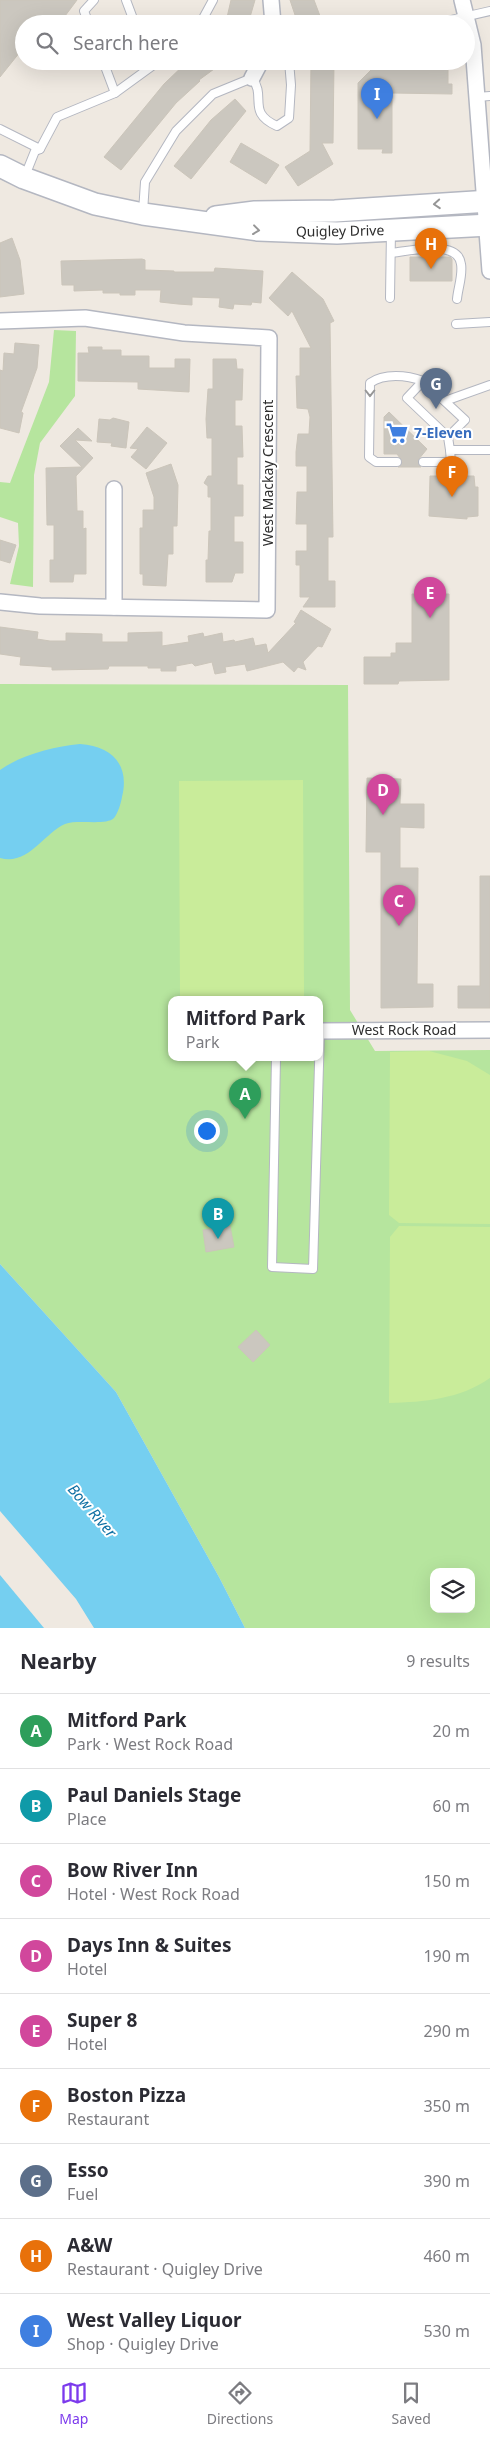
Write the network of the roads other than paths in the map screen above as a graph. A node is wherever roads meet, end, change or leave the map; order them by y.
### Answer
1 (94, 0) edge
2 (126, 0) edge
3 (213, 0) edge
4 (271, 0) edge
5 (462, 0) edge
6 (490, 11) edge
7 (86, 15) edge
8 (132, 15) edge
9 (205, 15) edge
10 (272, 15) edge
11 (467, 15) edge
12 (472, 15) edge
13 (475, 54) edge
14 (106, 70) edge
15 (145, 70) edge
16 (256, 70) edge
17 (290, 70) edge
18 (252, 78) junction
19 (115, 93) junction
20 (484, 96) edge
21 (0, 129) edge
22 (40, 149) junction
23 (0, 166) edge
24 (24, 178) junction
25 (488, 201) edge
26 (143, 214) junction
27 (191, 220) junction
28 (489, 225) edge
29 (391, 230) junction
30 (391, 253) junction
31 (490, 270) edge
32 (390, 298) dead end
33 (457, 299) dead end
34 (0, 321) edge
35 (490, 322) edge
36 (456, 324) dead end
37 (424, 381) junction
38 (490, 385) edge
39 (447, 405) junction
40 (448, 436) junction
41 (450, 450) junction
42 (490, 450) edge
43 (397, 462) dead end
44 (423, 462) dead end
45 (114, 489) dead end
46 (0, 602) edge
47 (114, 607) junction
48 (490, 1030) edge
49 (323, 1031) edge
50 (276, 1061) edge
51 (318, 1061) edge

1 - 7 lane
2 - 8 lane
3 - 9 lane
4 - 10 street
5 - 11 street
6 - 12 lane
13 - 20 street
14 - 19 lane
15 - 19 lane
16 - 18 street
17 - 18 lane
18 - 26 lane
19 - 22 lane
20 - 25 street
21 - 22 lane
22 - 24 lane
23 - 24 street, Quigley Drive
24 - 26 street, Quigley Drive
25 -> 27 street, Quigley Drive
25 - 28 street
26 - 27 street, Quigley Drive
27 -> 29 street, Quigley Drive
28 - 29 street, Quigley Drive
28 - 31 street
29 - 30 lane
30 - 32 lane
30 - 33 lane
34 - 47 street, West Mackay Crescent
35 - 36 lane
37 - 39 lane
37 - 40 lane
37 -> 43 lane
38 - 39 lane
39 - 40 lane
40 - 41 lane
41 - 42 lane
41 - 44 lane
45 - 47 street
46 - 47 street, West Mackay Crescent
48 - 49 street, West Rock Road
50 - 51 lane

